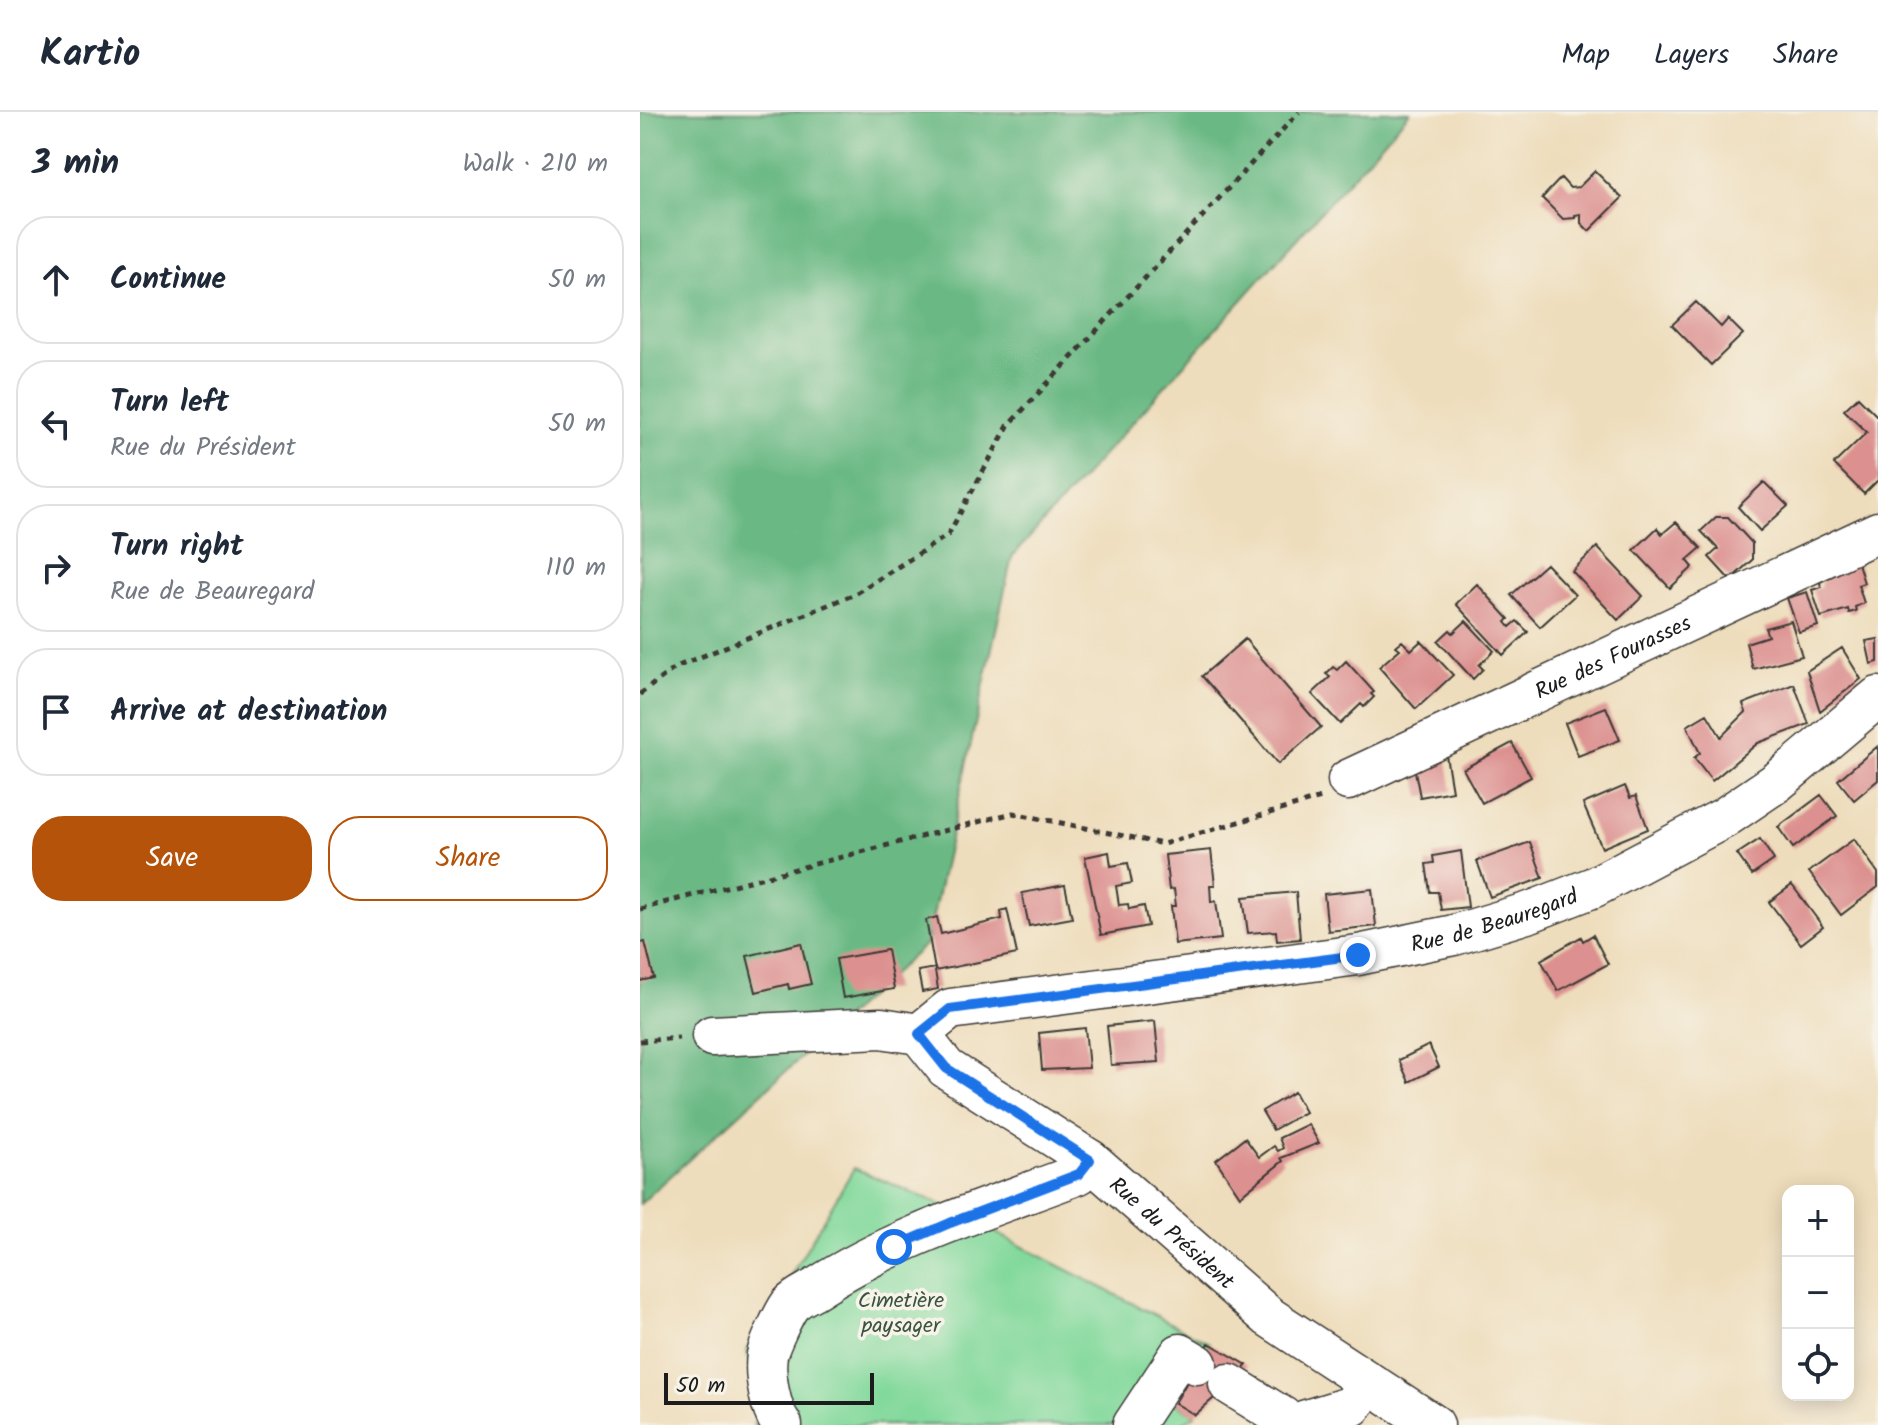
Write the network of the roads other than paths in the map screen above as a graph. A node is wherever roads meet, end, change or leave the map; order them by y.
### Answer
1 (1878, 532) edge
2 (1878, 697) edge
3 (1348, 780) road end
4 (919, 1034) junction
5 (712, 1036) dead end
6 (1090, 1160) junction
7 (1369, 1383) junction
8 (782, 1425) edge
9 (1133, 1425) edge
10 (1289, 1425) edge
11 (1434, 1425) edge

1 - 3 street, Rue des Fourasses
2 - 4 street, Rue de Beauregard
4 - 5 street
4 - 6 street, Rue du Président
6 - 7 street, Rue du Président
6 - 8 street
7 - 10 street
7 - 11 street, Rue du Président
9 - 10 street

